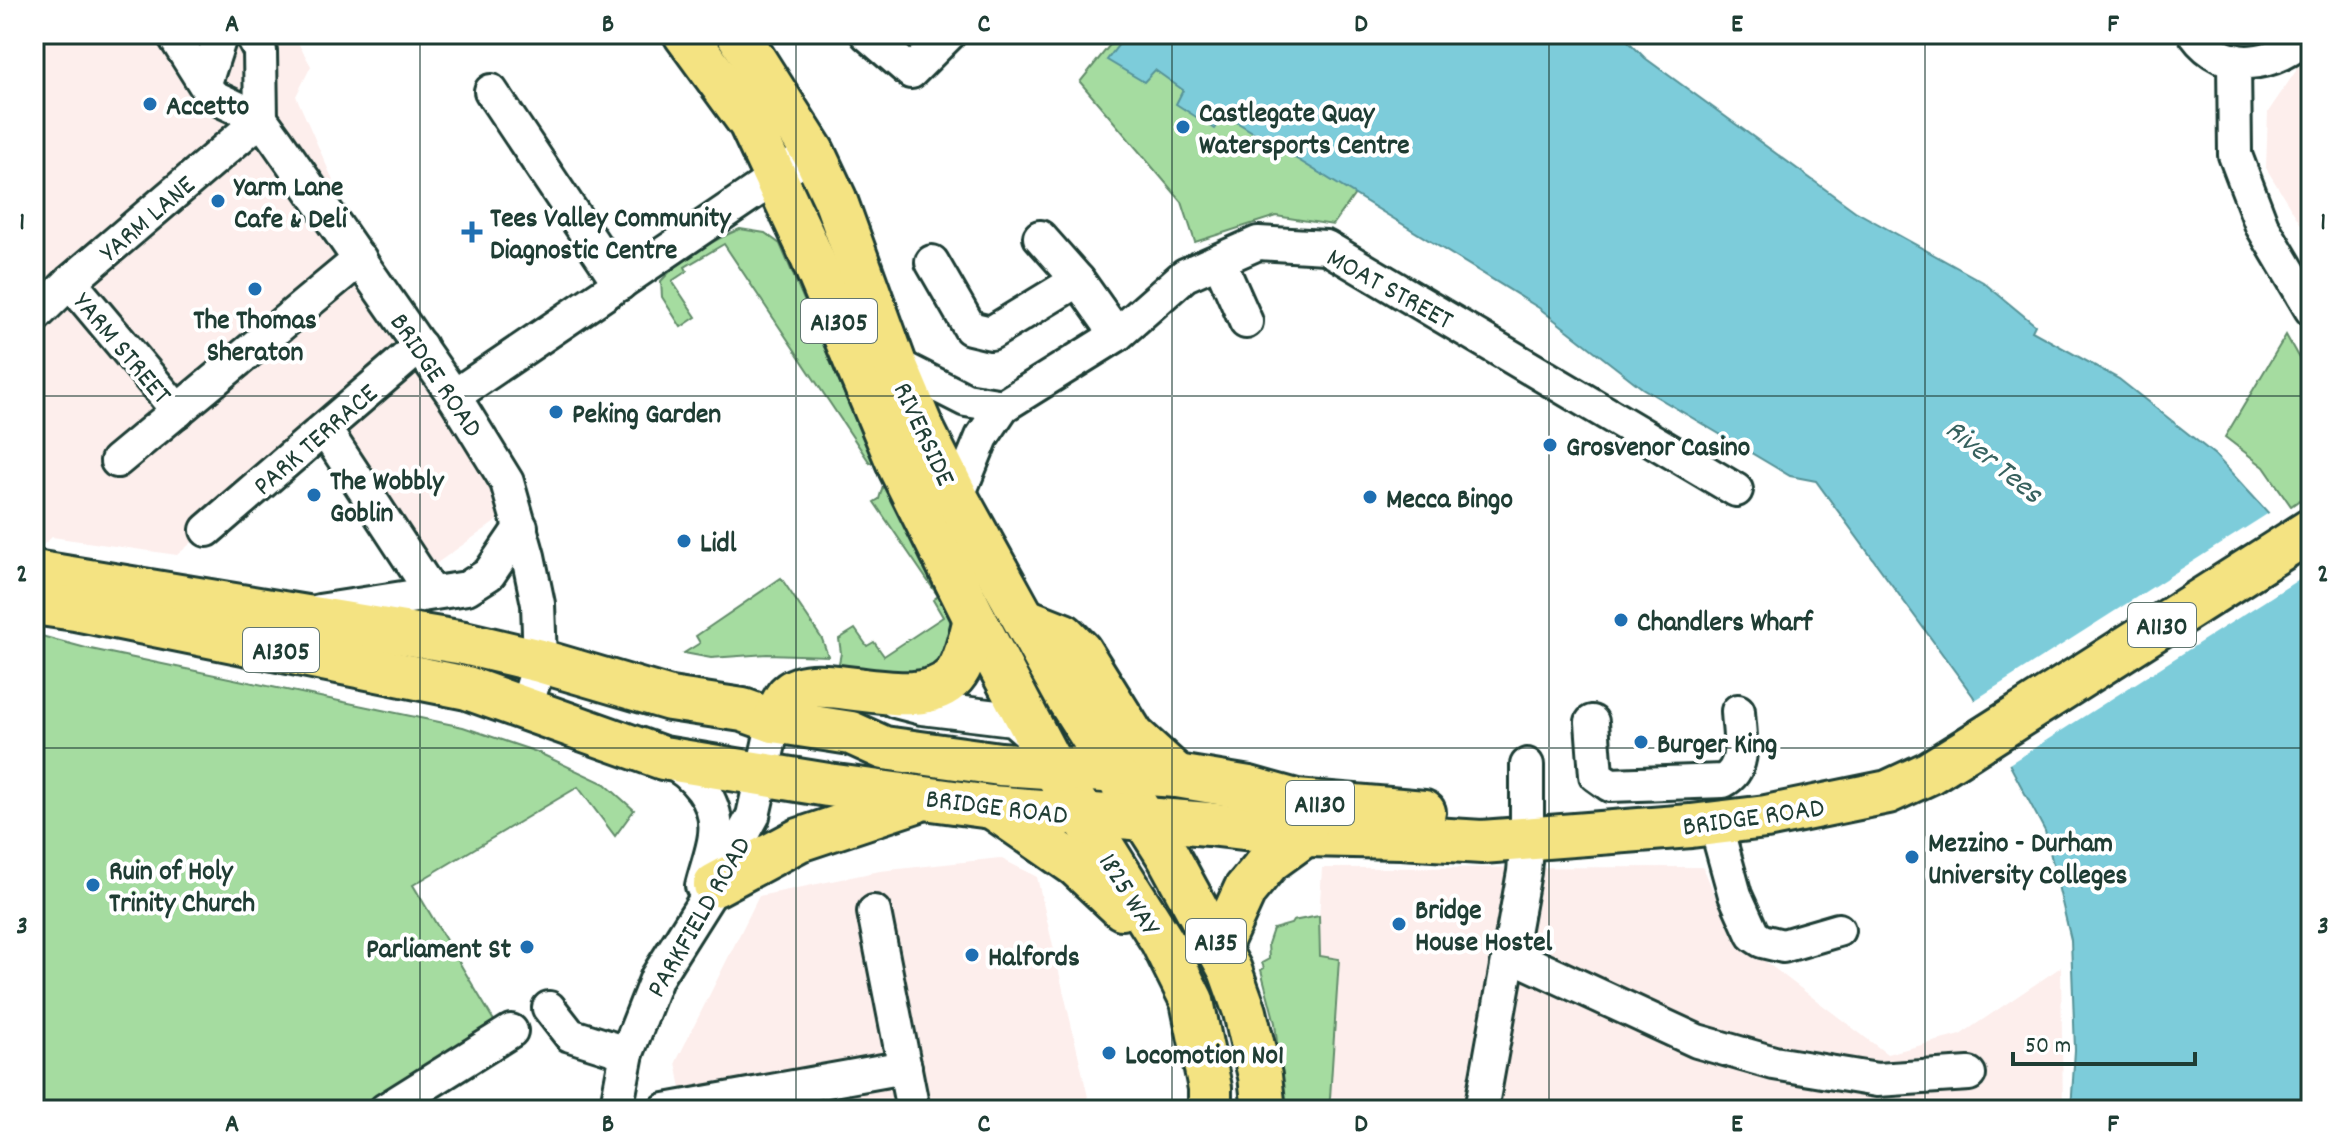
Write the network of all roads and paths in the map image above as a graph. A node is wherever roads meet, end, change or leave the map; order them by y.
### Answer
1 (173, 34) edge
2 (221, 34) edge
3 (251, 34) edge
4 (685, 34) edge
5 (738, 34) edge
6 (867, 34) edge
7 (949, 34) edge
8 (2195, 34) edge
9 (2309, 34) edge
10 (2234, 60) junction
11 (205, 83) junction
12 (491, 91) dead end
13 (261, 119) junction
14 (813, 152) junction
15 (776, 177) junction
16 (1040, 237) dead end
17 (360, 259) junction
18 (1219, 261) junction
19 (932, 262) dead end
20 (1078, 280) junction
21 (70, 282) junction
22 (620, 284) junction
23 (2311, 309) edge
24 (34, 317) edge
25 (1246, 322) dead end
26 (1117, 335) junction
27 (420, 346) junction
28 (895, 364) junction
29 (454, 396) junction
30 (1003, 406) junction
31 (178, 411) junction
32 (325, 430) junction
33 (117, 461) dead end
34 (1736, 490) dead end
35 (957, 498) junction
36 (521, 527) junction
37 (207, 530) dead end
38 (2311, 530) edge
39 (34, 572) edge
40 (432, 593) junction
41 (34, 603) edge
42 (292, 614) junction
43 (975, 619) junction
44 (1026, 620) junction
45 (540, 661) junction
46 (849, 690) junction
47 (526, 707) junction
48 (1738, 711) dead end
49 (774, 721) junction
50 (1592, 722) dead end
51 (851, 733) joint
52 (663, 758) junction
53 (1527, 765) dead end
54 (1052, 766) junction
55 (1113, 770) junction
56 (761, 773) junction
57 (1177, 776) junction
58 (929, 796) junction
59 (991, 807) junction
60 (1082, 815) junction
61 (1144, 819) junction
62 (1715, 823) junction
63 (1305, 835) junction
64 (1527, 838) junction
65 (706, 899) junction
66 (874, 912) dead end
67 (1838, 930) dead end
68 (1162, 941) junction
69 (1219, 947) junction
70 (1509, 954) junction
71 (549, 1008) dead end
72 (511, 1031) dead end
73 (627, 1053) junction
74 (905, 1067) junction
75 (1969, 1074) dead end
76 (617, 1106) edge
77 (385, 1110) edge
78 (663, 1110) edge
79 (913, 1110) edge
80 (1210, 1110) edge
81 (1264, 1110) edge
82 (1481, 1110) edge

1 - 11 street
2 - 11 street
3 - 13 street
4 - 15 main road, RIVERSIDE / A1305
5 - 14 main road, RIVERSIDE / A1305
6 - 7 street
8 - 10 street
9 - 10 street
10 - 23 street
11 - 13 street
12 - 22 street
13 - 17 street, BRIDGE ROAD
13 - 21 street, YARM LANE
14 - 15 street
14 - 28 main road, RIVERSIDE / A1305
15 - 22 street
15 - 43 main road, RIVERSIDE / A1305
16 - 20 street
17 - 27 street, BRIDGE ROAD
17 - 31 street
18 - 25 street
18 - 26 street, MOAT STREET
18 - 34 street, MOAT STREET
19 - 20 street
20 - 26 street
21 - 24 street, YARM LANE
21 - 31 street, YARM STREET
22 - 29 street
26 - 30 street, MOAT STREET
27 - 29 street, BRIDGE ROAD
27 - 32 street, PARK TERRACE
28 - 30 street
28 - 35 main road, RIVERSIDE / A1305
29 - 36 street, BRIDGE ROAD
30 - 35 street, MOAT STREET
31 - 33 street
32 - 37 street, PARK TERRACE
32 - 40 street
35 - 44 main road, RIVERSIDE / A1305
36 - 40 street
36 - 45 street, BRIDGE ROAD
38 - 62 main road, BRIDGE ROAD / A1130
39 - 42 main road, A1305
40 - 42 street
41 - 47 main road, A1305
42 - 45 main road, A1305
43 - 46 main road
43 - 54 main road, RIVERSIDE / A1305
44 - 55 main road, RIVERSIDE / A1305
44 - 57 main road
45 - 47 street, BRIDGE ROAD
45 - 49 main road, BRIDGE ROAD / A1305
46 - 49 main road
46 - 54 street, BRIDGE ROAD
47 - 52 main road, BRIDGE ROAD / A1305
48 - 50 street
49 - 51 main road, BRIDGE ROAD / A1305
49 - 56 street, PARKFIELD ROAD
51 - 54 main road, BRIDGE ROAD / A1130
52 - 56 main road, BRIDGE ROAD / A1305
52 - 65 street
53 - 64 street
54 - 55 main road, BRIDGE ROAD / A1130
54 - 60 main road, RIVERSIDE / A1305
55 - 57 main road, BRIDGE ROAD / A1130
55 - 61 main road, RIVERSIDE / A1305
56 - 58 main road, BRIDGE ROAD / A1305
56 - 65 street, PARKFIELD ROAD
57 - 64 main road, BRIDGE ROAD / A1130
58 - 59 main road, BRIDGE ROAD / A1305
58 - 65 main road
59 - 60 main road, BRIDGE ROAD / A1305
59 - 68 main road, A1305
60 - 61 main road, BRIDGE ROAD / A1305
60 - 68 main road, 1825 WAY / A135
61 - 63 main road, BRIDGE ROAD / A1130
61 - 69 main road, 1825 WAY / A135
62 - 64 main road, BRIDGE ROAD / A1130
62 - 67 street
63 - 64 main road, BRIDGE ROAD / A1130
63 - 69 main road, A135
64 - 70 street
65 - 73 street, PARKFIELD ROAD
66 - 74 street
68 - 80 main road, 1825 WAY / A135
69 - 81 main road, 1825 WAY / A135
70 - 75 street
70 - 82 street
71 - 73 street
72 - 77 street
73 - 76 street, PARKFIELD ROAD
74 - 78 street
74 - 79 street
76 - 78 street

